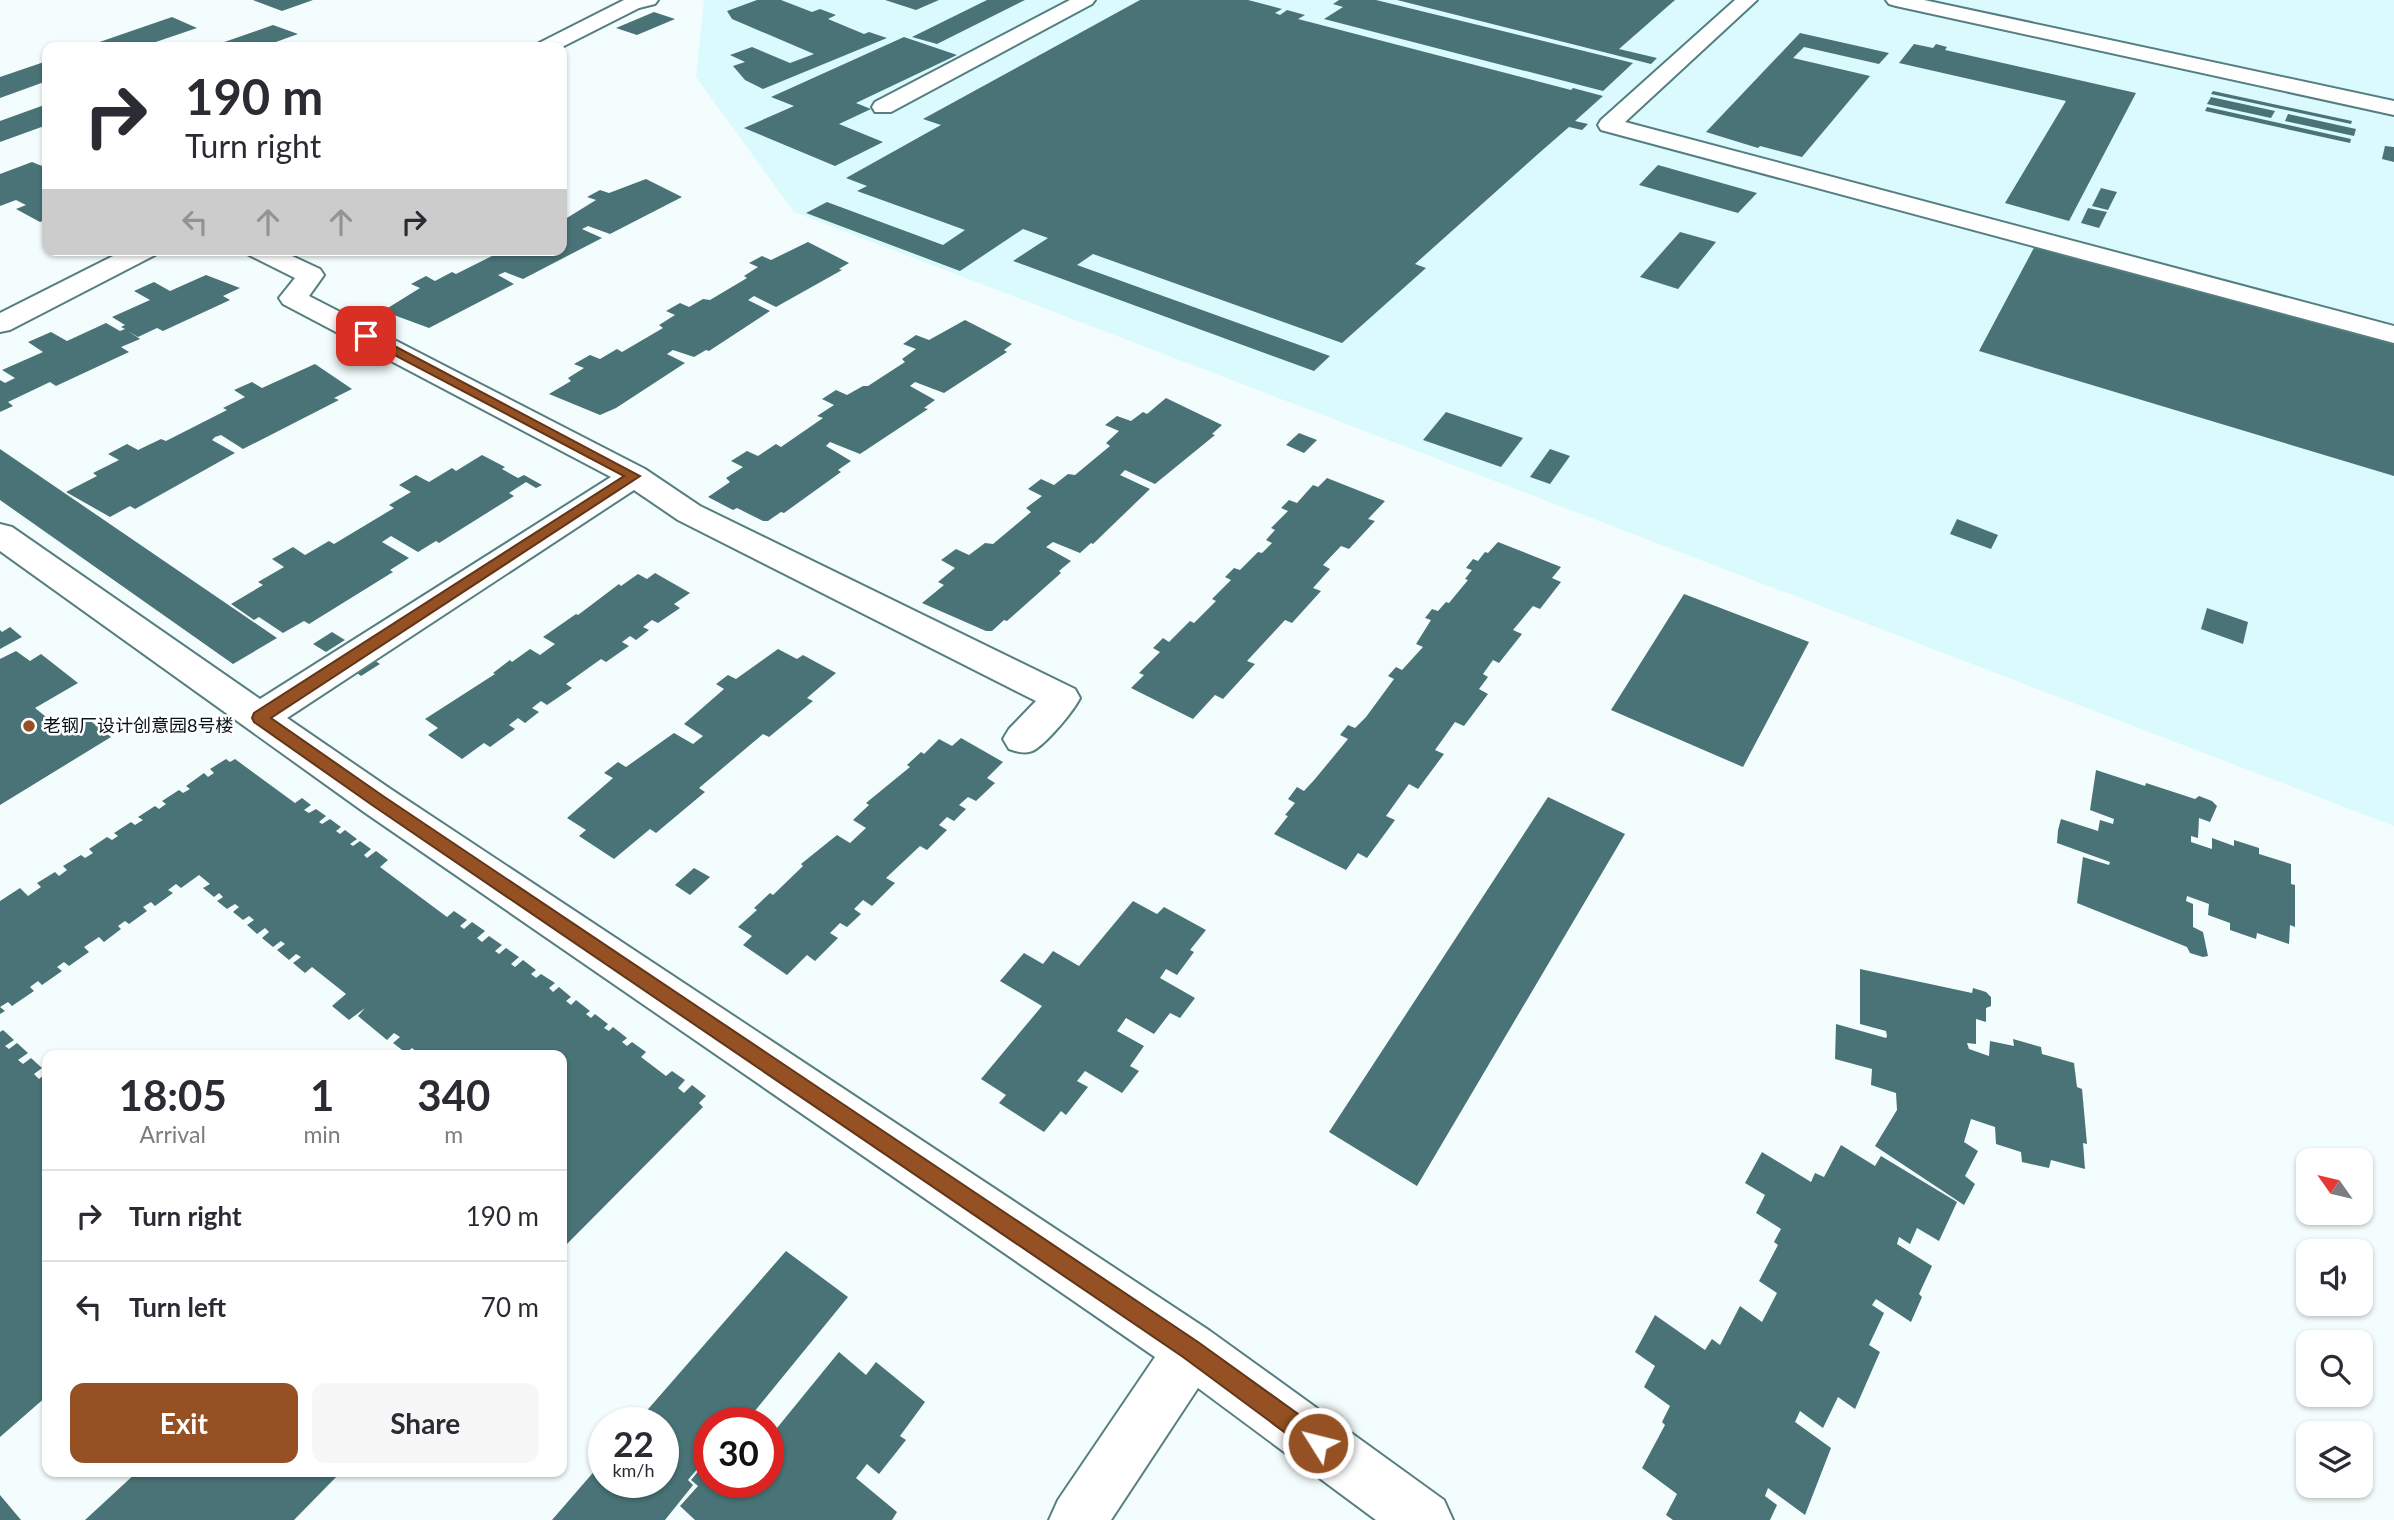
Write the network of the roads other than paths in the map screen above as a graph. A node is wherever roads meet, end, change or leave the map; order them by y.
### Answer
1 (648, 0) edge
2 (1085, 0) edge
3 (1747, 0) edge
4 (1896, 0) edge
5 (556, 42) edge
6 (883, 107) dead end
7 (2394, 108) edge
8 (134, 256) edge
9 (271, 256) edge
10 (0, 324) edge
11 (2394, 335) edge
12 (634, 476) junction
13 (0, 535) edge
14 (260, 718) junction
15 (1022, 739) dead end
16 (1191, 1350) junction
17 (1078, 1520) edge
18 (1424, 1520) edge

1 - 5 street
2 - 6 street
3 - 11 street
4 - 7 street
8 - 10 street
9 - 12 street
12 - 14 street
12 - 15 street
13 - 14 street
14 - 16 street
16 - 17 street
16 - 18 street

